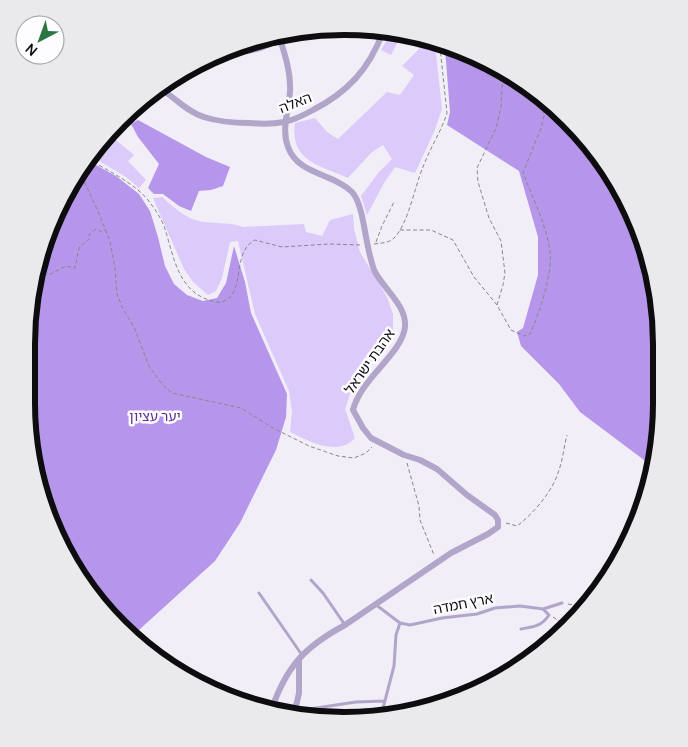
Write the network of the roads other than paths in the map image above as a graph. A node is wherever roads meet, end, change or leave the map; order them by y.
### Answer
1 (381, 38) edge
2 (281, 42) edge
3 (268, 45) edge
4 (244, 51) edge
5 (165, 92) edge
6 (286, 122) junction
7 (311, 580) dead end
8 (259, 593) dead end
9 (562, 603) road end
10 (375, 604) junction
11 (543, 609) junction
12 (400, 623) junction
13 (345, 625) junction
14 (521, 629) dead end
15 (300, 656) junction
16 (384, 701) junction
17 (275, 704) edge
18 (296, 708) edge
19 (382, 709) edge
20 (312, 710) edge

1 - 6 street, האלה
2 - 6 street, אהבת ישראל
3 - 4 street
5 - 6 street, האלה
6 - 10 street, אהבת ישראל
7 - 13 lane
8 - 15 lane
9 - 11 lane, ארץ חמדה
10 - 12 lane
10 - 13 street
11 - 12 lane, ארץ חמדה
11 - 14 lane
12 - 16 lane
13 - 15 street
15 - 17 street
15 - 18 street
16 - 19 lane
16 - 20 lane

